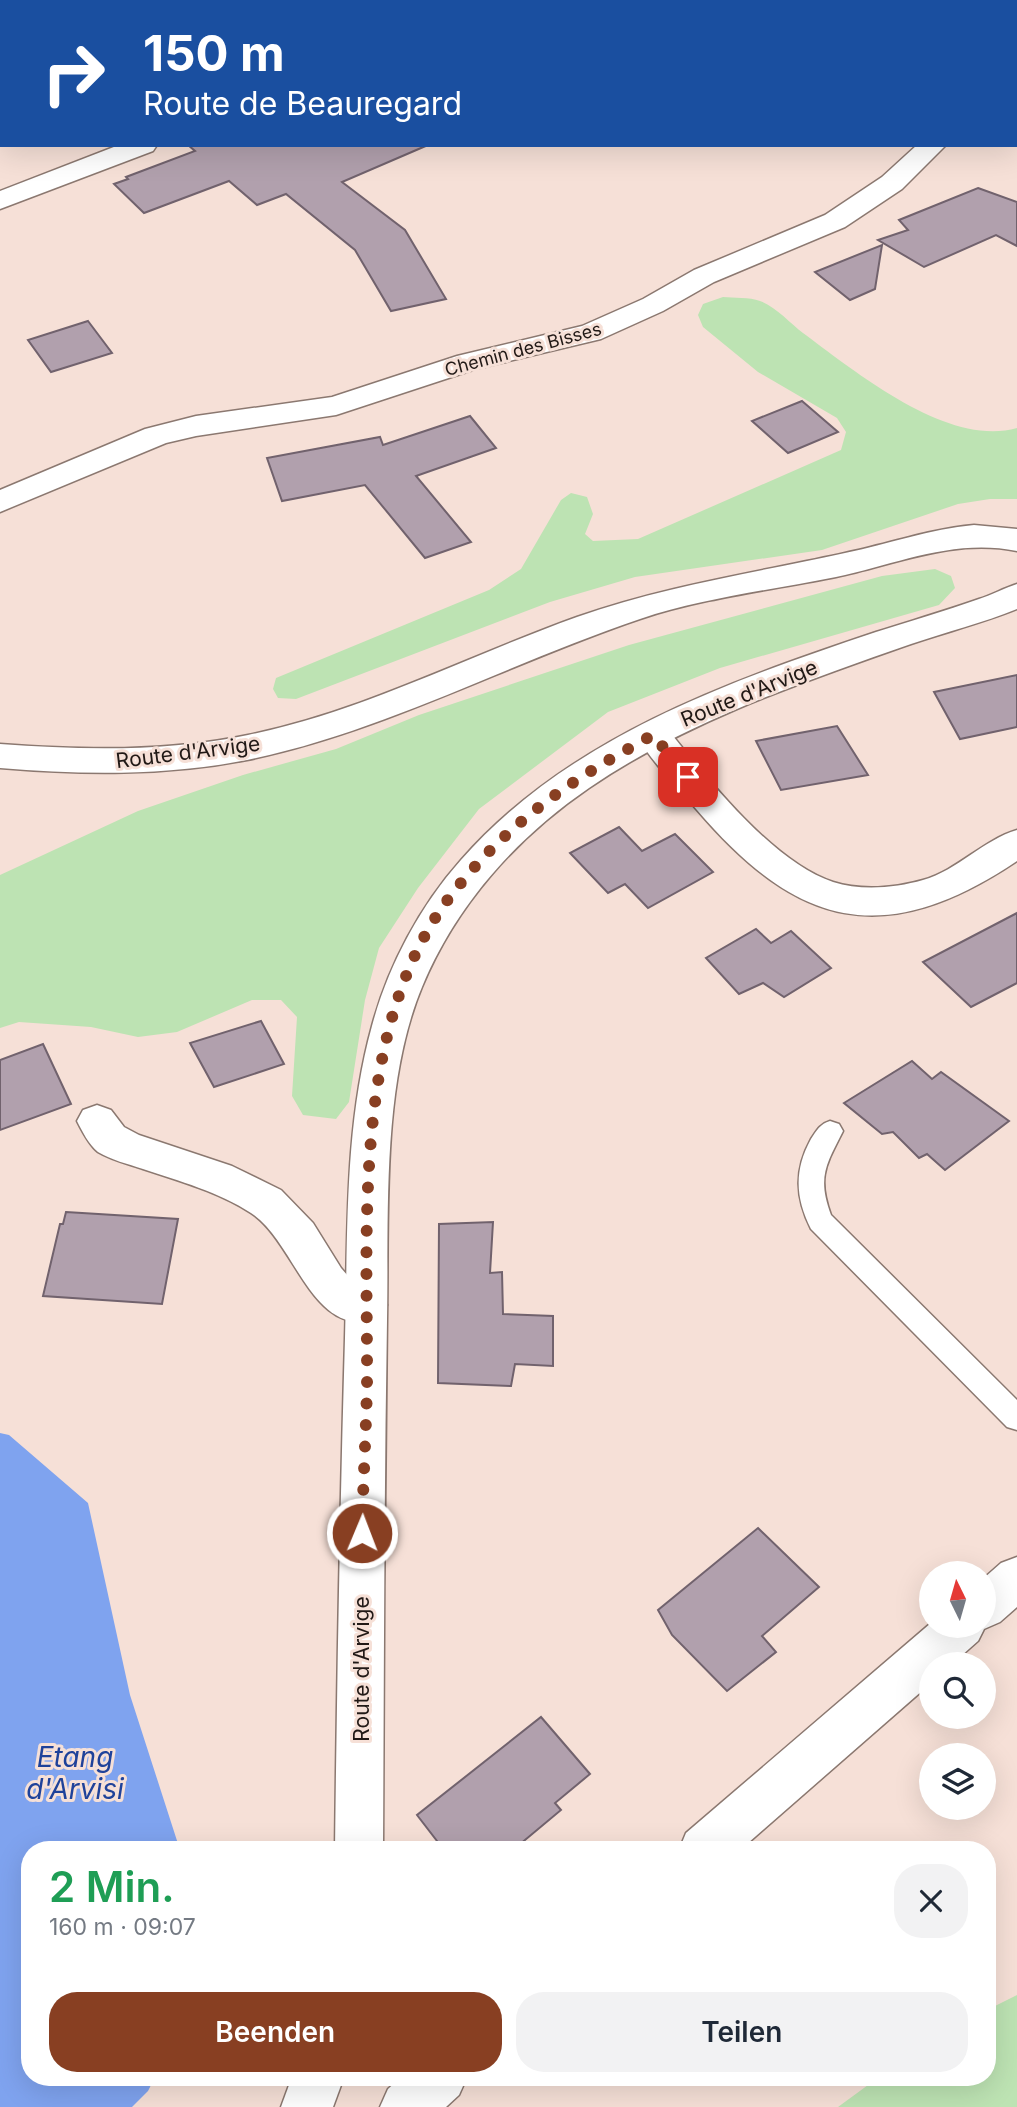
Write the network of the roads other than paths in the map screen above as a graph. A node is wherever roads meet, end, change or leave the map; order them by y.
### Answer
1 (139, 147) edge
2 (931, 147) edge
3 (0, 201) edge
4 (0, 502) edge
5 (1017, 540) edge
6 (1017, 595) edge
7 (653, 735) junction
8 (0, 756) edge
9 (1017, 843) edge
10 (97, 1121) dead end
11 (830, 1132) dead end
12 (366, 1304) junction
13 (1017, 1418) edge
14 (1017, 1578) edge
15 (996, 1596) edge
16 (948, 1638) edge
17 (359, 1841) edge
18 (713, 1841) edge
19 (315, 2086) edge
20 (430, 2086) edge
21 (307, 2107) edge
22 (406, 2107) edge

1 - 3 street
2 - 4 street, Chemin des Bisses
5 - 8 street, Route d'Arvige
6 - 7 street, Route d'Arvige
7 - 9 street
7 - 12 street, Route d'Arvige
10 - 12 street
11 - 13 lane
12 - 17 street, Route d'Arvige
14 - 15 street
16 - 18 street
19 - 21 street
20 - 22 street

